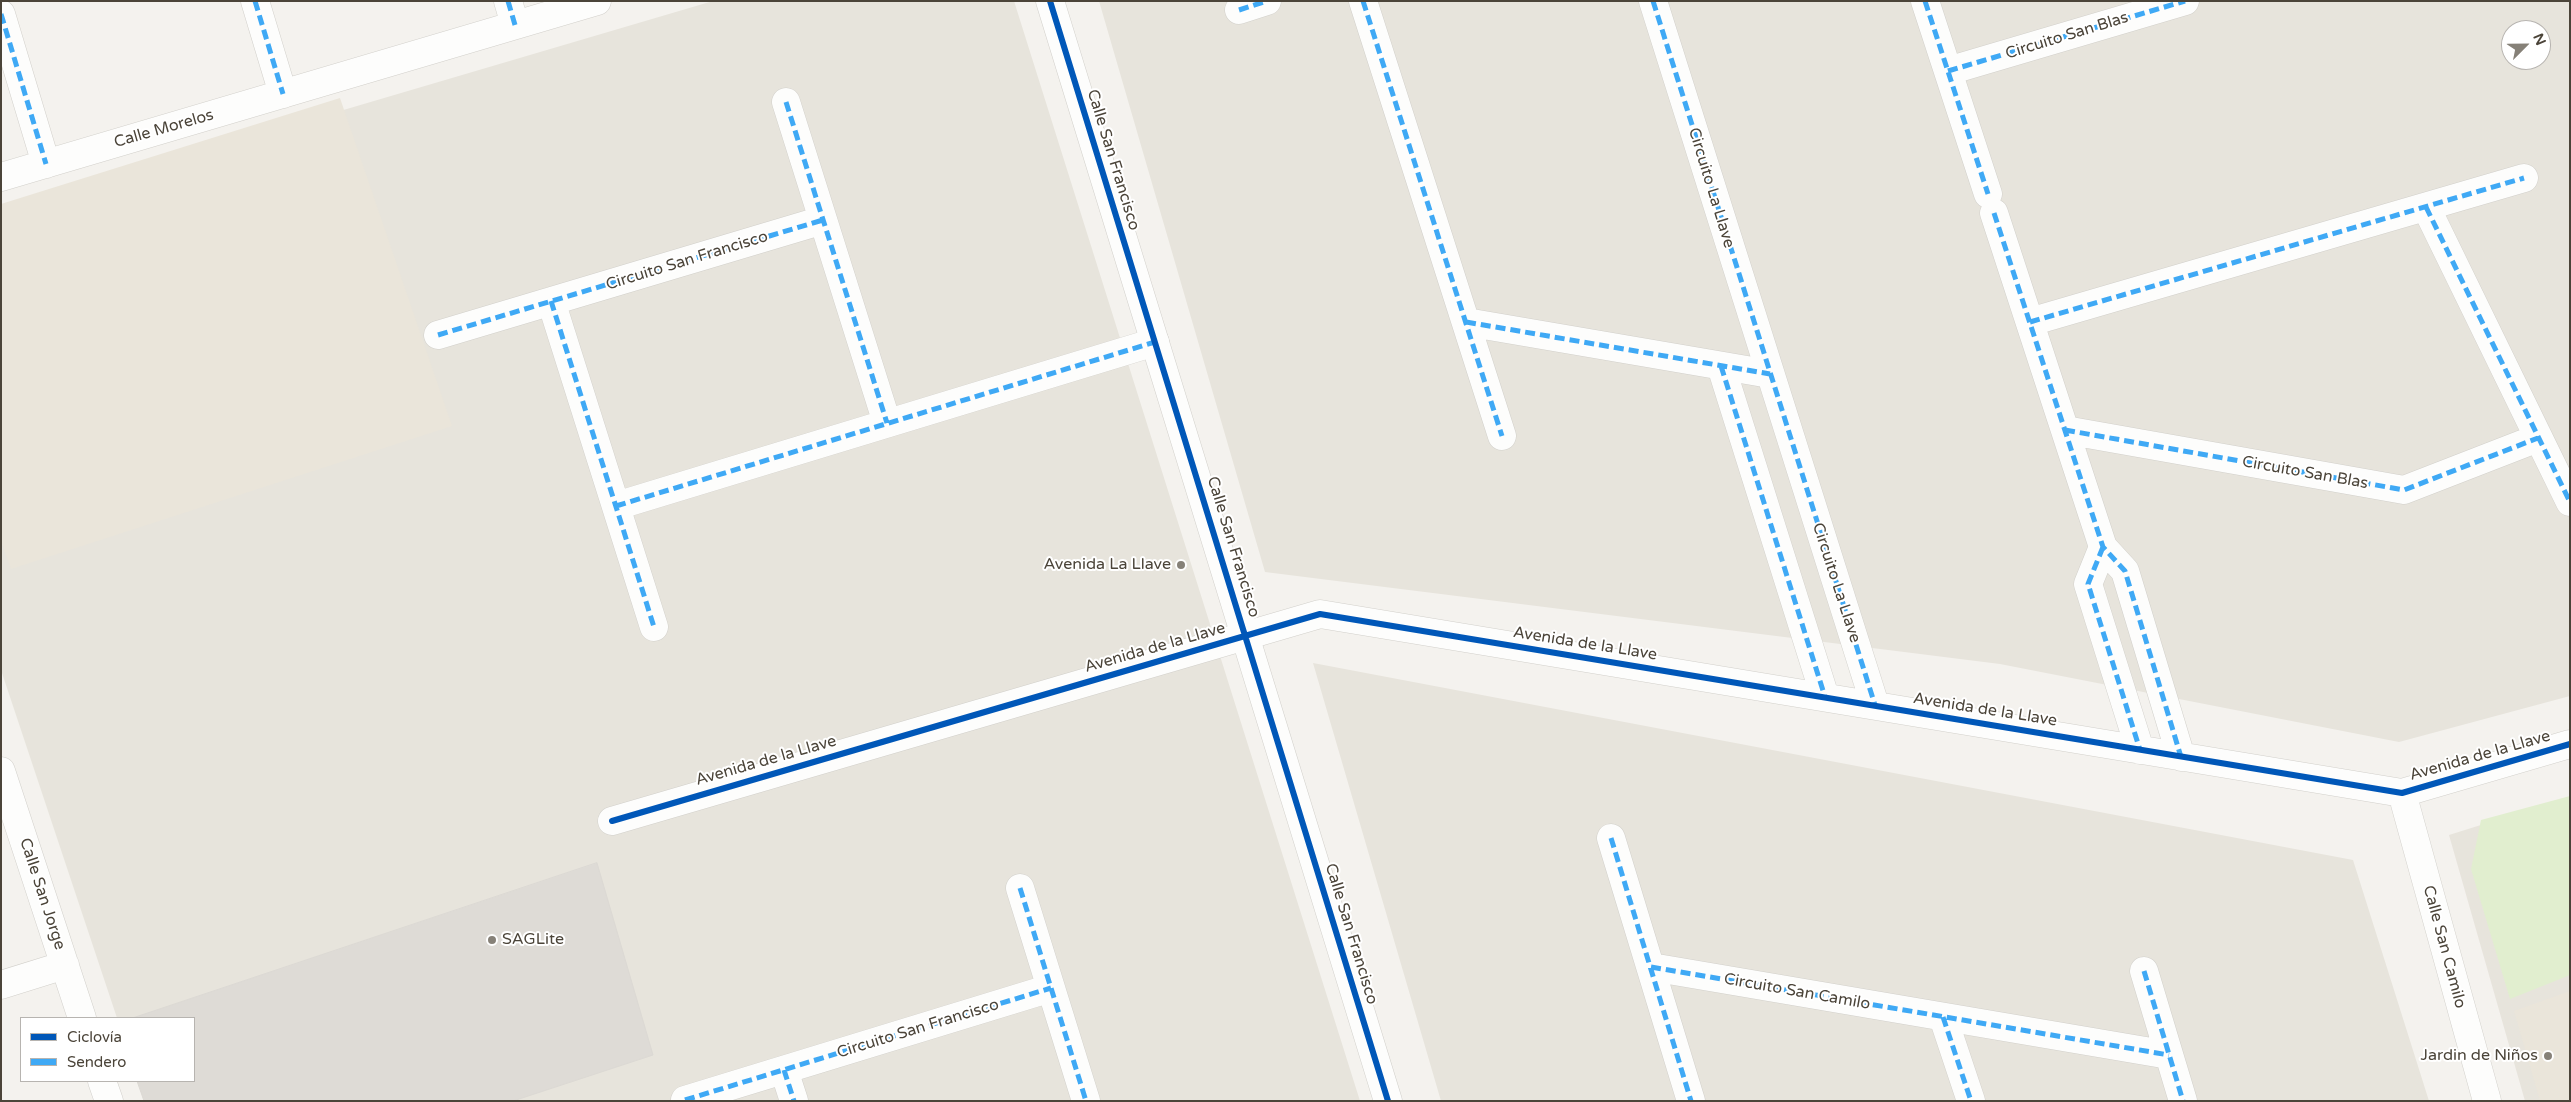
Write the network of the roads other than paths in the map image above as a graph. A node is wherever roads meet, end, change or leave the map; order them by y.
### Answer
1 (255, 1) edge
2 (597, 1) edge
3 (1050, 1) edge
4 (1267, 1) edge
5 (1364, 1) edge
6 (1653, 1) edge
7 (1926, 1) edge
8 (2185, 1) edge
9 (1239, 10) dead end
10 (511, 13) edge
11 (1, 14) edge
12 (1948, 71) junction
13 (283, 94) junction
14 (786, 102) dead end
15 (46, 164) junction
16 (1, 177) edge
17 (2524, 178) dead end
18 (2426, 207) junction
19 (823, 220) junction
20 (551, 301) junction
21 (1466, 322) junction
22 (2030, 322) junction
23 (438, 335) dead end
24 (1155, 342) junction
25 (1721, 366) junction
26 (1770, 374) junction
27 (887, 424) junction
28 (2065, 430) junction
29 (1502, 436) dead end
30 (2538, 438) junction
31 (2570, 502) edge
32 (616, 506) junction
33 (2103, 547) junction
34 (654, 627) dead end
35 (1245, 635) junction
36 (1825, 697) junction
37 (1875, 705) junction
38 (2570, 744) edge
39 (2140, 750) junction
40 (2182, 757) junction
41 (1, 770) edge
42 (2402, 793) junction
43 (612, 821) dead end
44 (1611, 838) dead end
45 (1020, 888) dead end
46 (65, 965) junction
47 (1650, 967) junction
48 (2144, 972) dead end
49 (1, 986) edge
50 (1051, 988) junction
51 (82, 1017) edge
52 (1943, 1017) junction
53 (2169, 1055) junction
54 (784, 1070) junction
55 (102, 1082) edge
56 (685, 1100) edge
57 (109, 1101) edge
58 (794, 1101) edge
59 (1086, 1101) edge
60 (1388, 1101) edge
61 (1691, 1101) edge
62 (1971, 1101) edge
63 (2183, 1101) edge
64 (2487, 1101) edge

1 - 13 street
2 - 10 street, Calle Morelos
3 - 24 street, Calle San Francisco
4 - 9 street
5 - 21 street
6 - 26 street, Circuito La Llave
7 - 12 street
8 - 12 street, Circuito San Blas
10 - 13 street, Calle Morelos
11 - 15 street
12 - 22 street
13 - 15 street, Calle Morelos
14 - 19 street
15 - 16 street, Calle Morelos
17 - 18 street
18 - 22 street
18 - 30 street
19 - 20 street, Circuito San Francisco
19 - 27 street
20 - 23 street, Circuito San Francisco
20 - 32 street
21 - 25 street
21 - 29 street
22 - 28 street
24 - 27 street
24 - 35 street, Calle San Francisco
25 - 26 street
25 - 36 street
26 - 37 street, Circuito La Llave
27 - 32 street
28 - 30 street, Circuito San Blas
28 - 33 street
30 - 31 street
32 - 34 street
33 - 39 street
33 - 40 street
35 - 36 street, Avenida de la Llave
35 - 43 street, Avenida de la Llave
35 - 60 street, Calle San Francisco
36 - 37 street, Avenida de la Llave
37 - 39 street, Avenida de la Llave
38 - 42 street, Avenida de la Llave
39 - 40 street, Avenida de la Llave
40 - 42 street, Avenida de la Llave
41 - 46 street, Calle San Jorge
42 - 64 street, Calle San Camilo
44 - 47 street
45 - 50 street
46 - 49 street
46 - 51 street, Calle San Jorge
47 - 52 street, Circuito San Camilo
47 - 61 street
48 - 53 street
50 - 54 street, Circuito San Francisco
50 - 59 street
52 - 53 street, Circuito San Camilo
52 - 62 street
53 - 63 street
54 - 56 street, Circuito San Francisco
54 - 58 street
55 - 57 street

